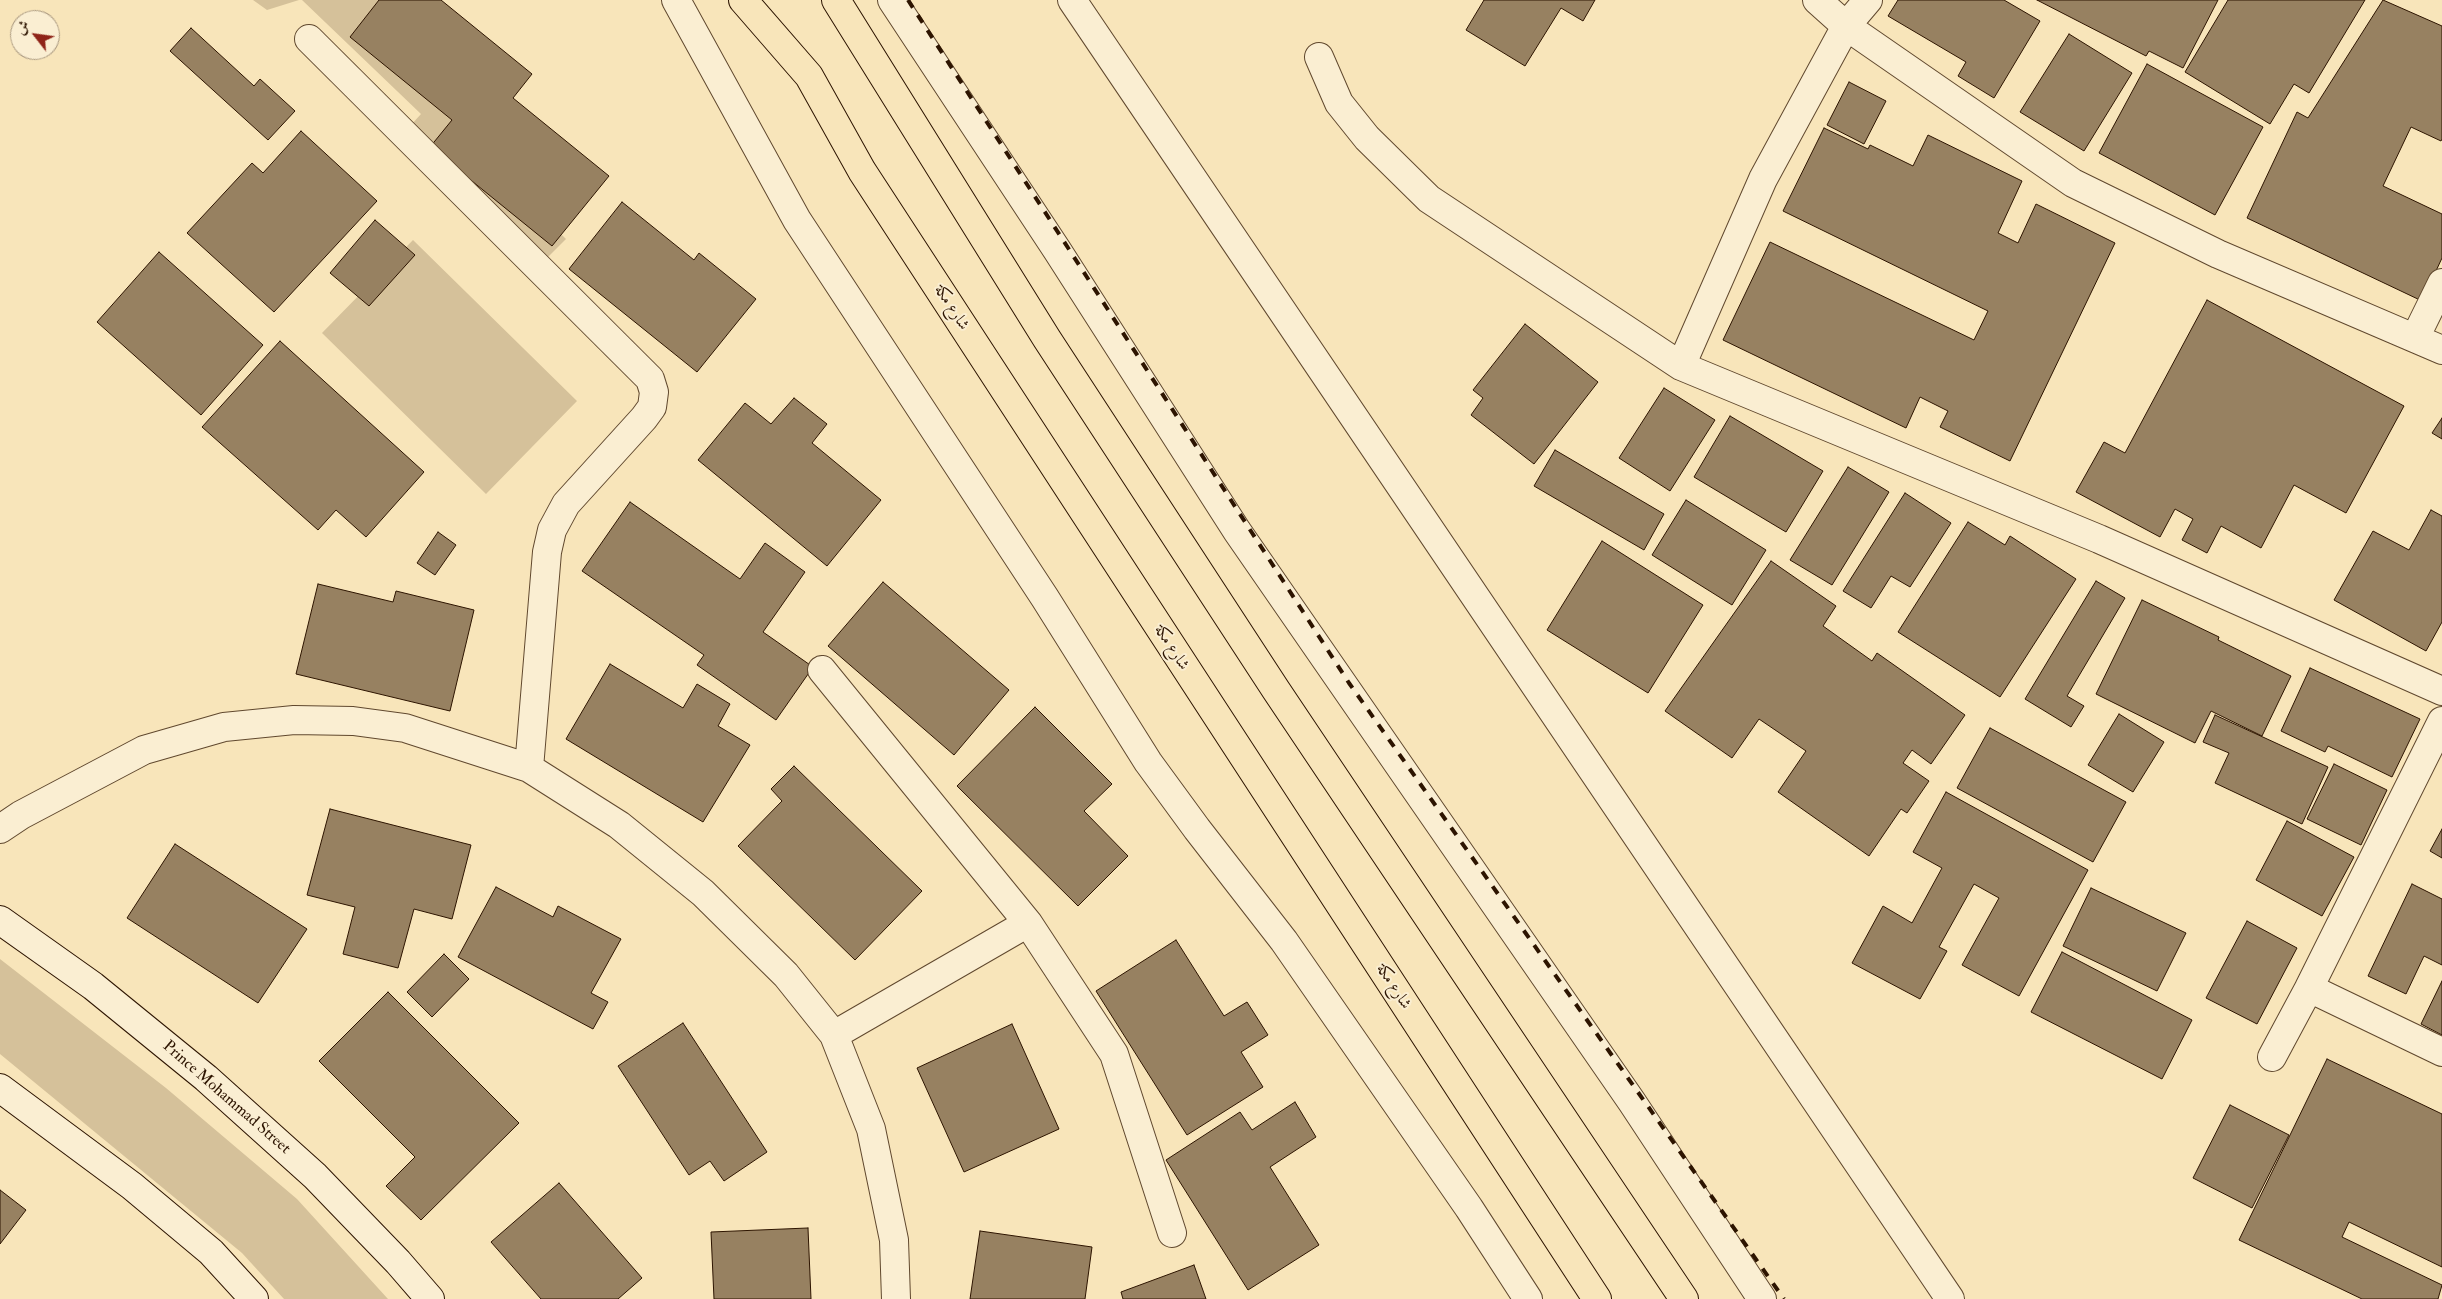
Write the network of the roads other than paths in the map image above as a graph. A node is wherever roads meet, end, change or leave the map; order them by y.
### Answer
1 (676, 0) edge
2 (743, 0) edge
3 (836, 0) edge
4 (892, 0) edge
5 (1072, 0) edge
6 (1817, 0) edge
7 (1868, 0) edge
8 (1846, 26) junction
9 (309, 38) dead end
10 (1319, 57) dead end
11 (2442, 282) edge
12 (2415, 338) junction
13 (2442, 350) edge
14 (1680, 366) junction
15 (822, 670) dead end
16 (2442, 691) edge
17 (2442, 721) edge
18 (529, 768) junction
19 (0, 829) edge
20 (0, 920) edge
21 (1028, 923) junction
22 (2309, 988) junction
23 (834, 1035) junction
24 (2442, 1052) edge
25 (2272, 1057) dead end
26 (0, 1088) edge
27 (1172, 1233) dead end
28 (254, 1299) edge
29 (430, 1299) edge
30 (896, 1299) edge
31 (1528, 1299) edge
32 (1597, 1299) edge
33 (1684, 1299) edge
34 (1762, 1299) edge
35 (1950, 1299) edge

1 - 31 street
2 - 32 main road, شارع مكة
3 - 33 main road
4 - 34 street
5 - 35 street
6 - 8 street
7 - 8 street
8 - 12 street
8 - 14 street
9 - 18 street
10 - 14 street
11 - 12 street
12 - 13 street
14 - 16 street
15 - 21 street
17 - 22 street
18 - 19 street
18 - 23 street
20 - 29 street, Prince Mohammad Street
21 - 23 street
21 - 27 street
22 - 24 street
22 - 25 street
23 - 30 street
26 - 28 street

